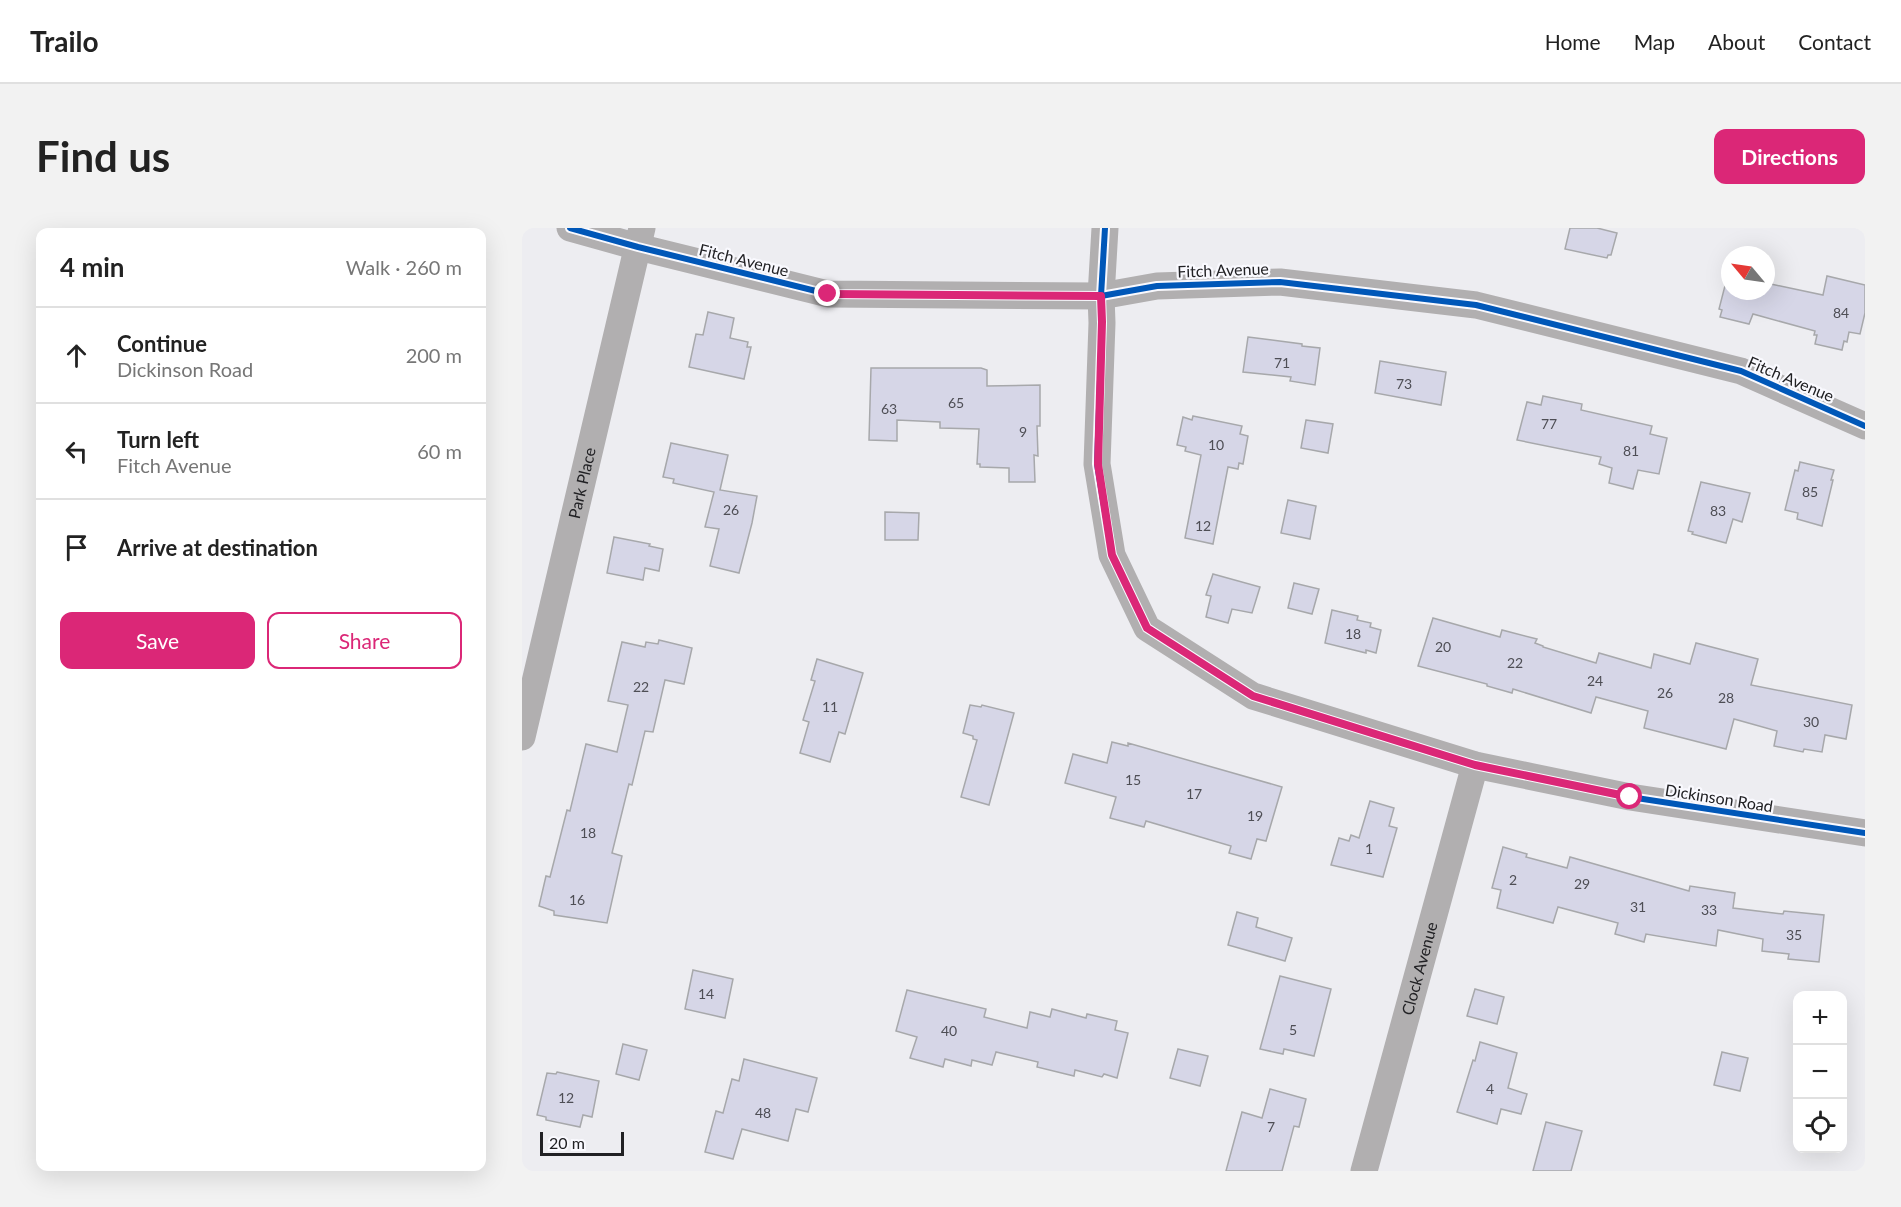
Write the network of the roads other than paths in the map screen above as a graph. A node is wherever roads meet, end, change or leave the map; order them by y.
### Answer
1 (570, 228) edge
2 (1105, 228) edge
3 (640, 237) edge
4 (1101, 296) junction
5 (1865, 426) edge
6 (522, 736) edge
7 (1475, 765) junction
8 (1865, 833) edge
9 (1364, 1171) edge

1 - 3 street, Fitch Avenue
2 - 4 street, Dickinson Road
3 - 4 street, Fitch Avenue
3 - 6 street, Park Place
4 - 5 street, Fitch Avenue
4 - 7 street, Dickinson Road
7 - 8 street, Dickinson Road
7 - 9 street, Clock Avenue

